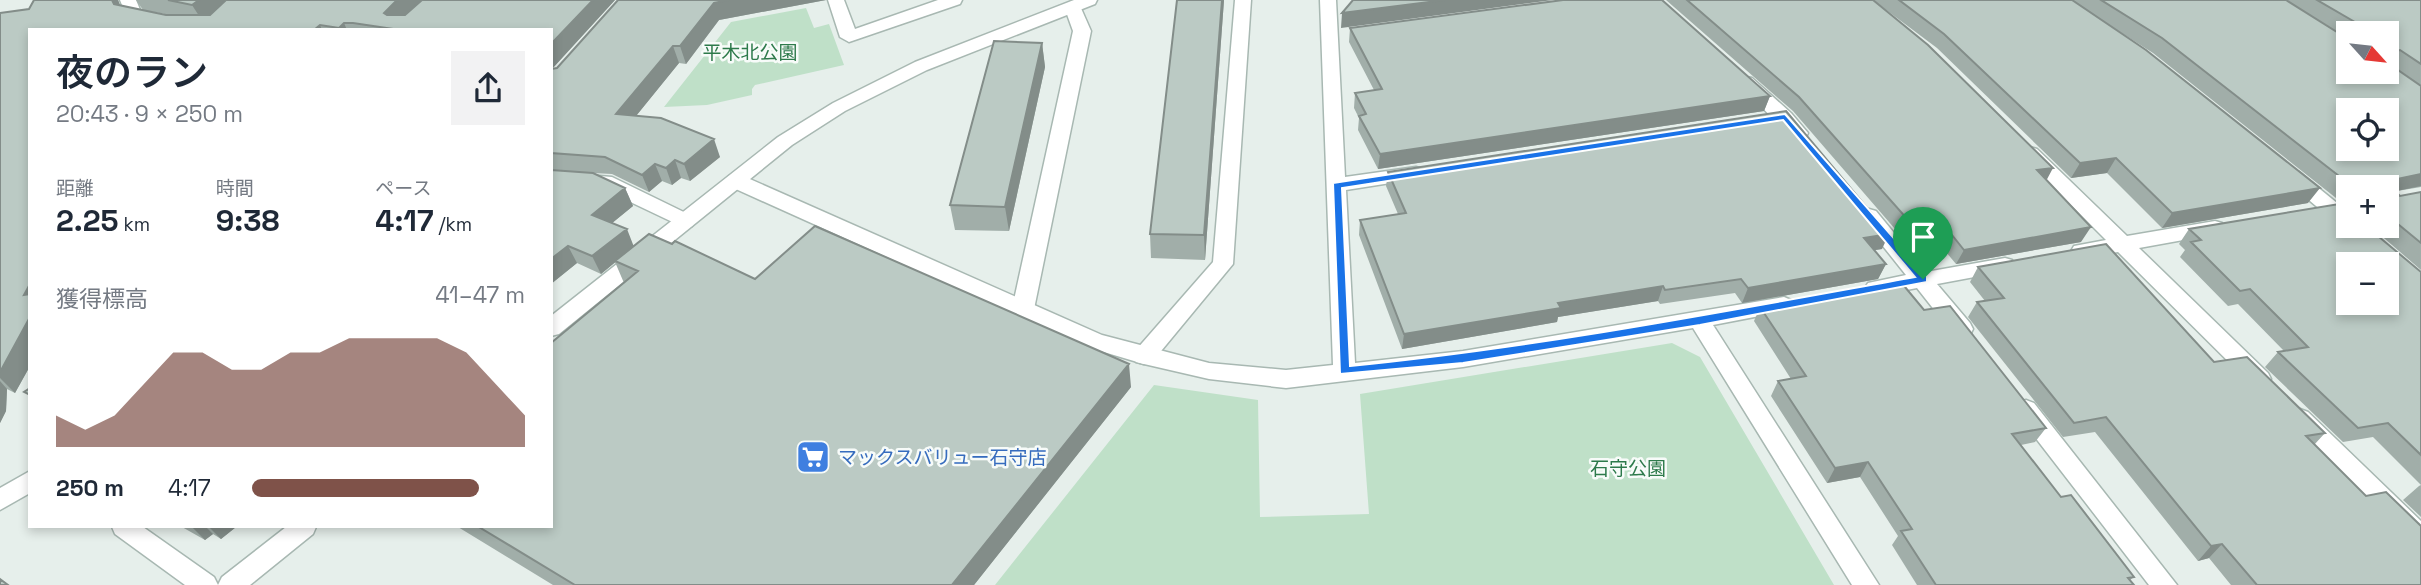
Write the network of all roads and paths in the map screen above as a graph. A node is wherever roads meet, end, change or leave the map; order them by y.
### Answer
1 (128, 0) edge
2 (836, 0) edge
3 (954, 0) edge
4 (1243, 0) edge
5 (1328, 0) edge
6 (1081, 3) edge
7 (210, 27) edge
8 (1734, 72) edge
9 (1785, 117) junction
10 (1758, 121) edge
11 (2016, 139) edge
12 (1811, 147) edge
13 (2281, 167) edge
14 (1432, 171) edge
15 (553, 178) edge
16 (736, 181) junction
17 (1337, 185) junction
18 (1854, 198) edge
19 (2336, 209) edge
20 (2307, 213) edge
21 (2336, 217) edge
22 (685, 221) junction
23 (2241, 224) edge
24 (2122, 244) junction
25 (2056, 256) edge
26 (2029, 260) edge
27 (1923, 279) junction
28 (1857, 291) edge
29 (1805, 301) edge
30 (1023, 309) junction
31 (1700, 321) junction
32 (553, 326) edge
33 (1975, 345) edge
34 (1144, 356) junction
35 (1344, 371) junction
36 (2009, 388) edge
37 (28, 482) edge
38 (0, 500) edge
39 (125, 528) edge
40 (303, 528) edge
41 (2421, 537) edge
42 (205, 585) edge
43 (231, 585) edge
44 (1866, 585) edge
45 (2164, 585) edge

1 - 7 street
2 - 3 street
4 - 34 street
5 - 17 street
6 - 16 street
6 - 30 street
8 - 9 street
9 - 10 street
9 - 12 street
11 - 24 street
13 - 19 street
14 - 17 street
15 - 22 street
16 - 22 street
16 - 30 street
17 - 35 street
18 - 27 street
20 - 21 street
22 - 32 street
23 - 24 street
24 - 25 street
24 - 41 street
26 - 27 street
27 - 28 street
27 - 33 street
29 - 31 street
30 - 34 street
31 - 35 street
31 - 44 street
34 - 35 street
36 - 45 street
37 - 38 street
39 - 42 street
40 - 43 street

